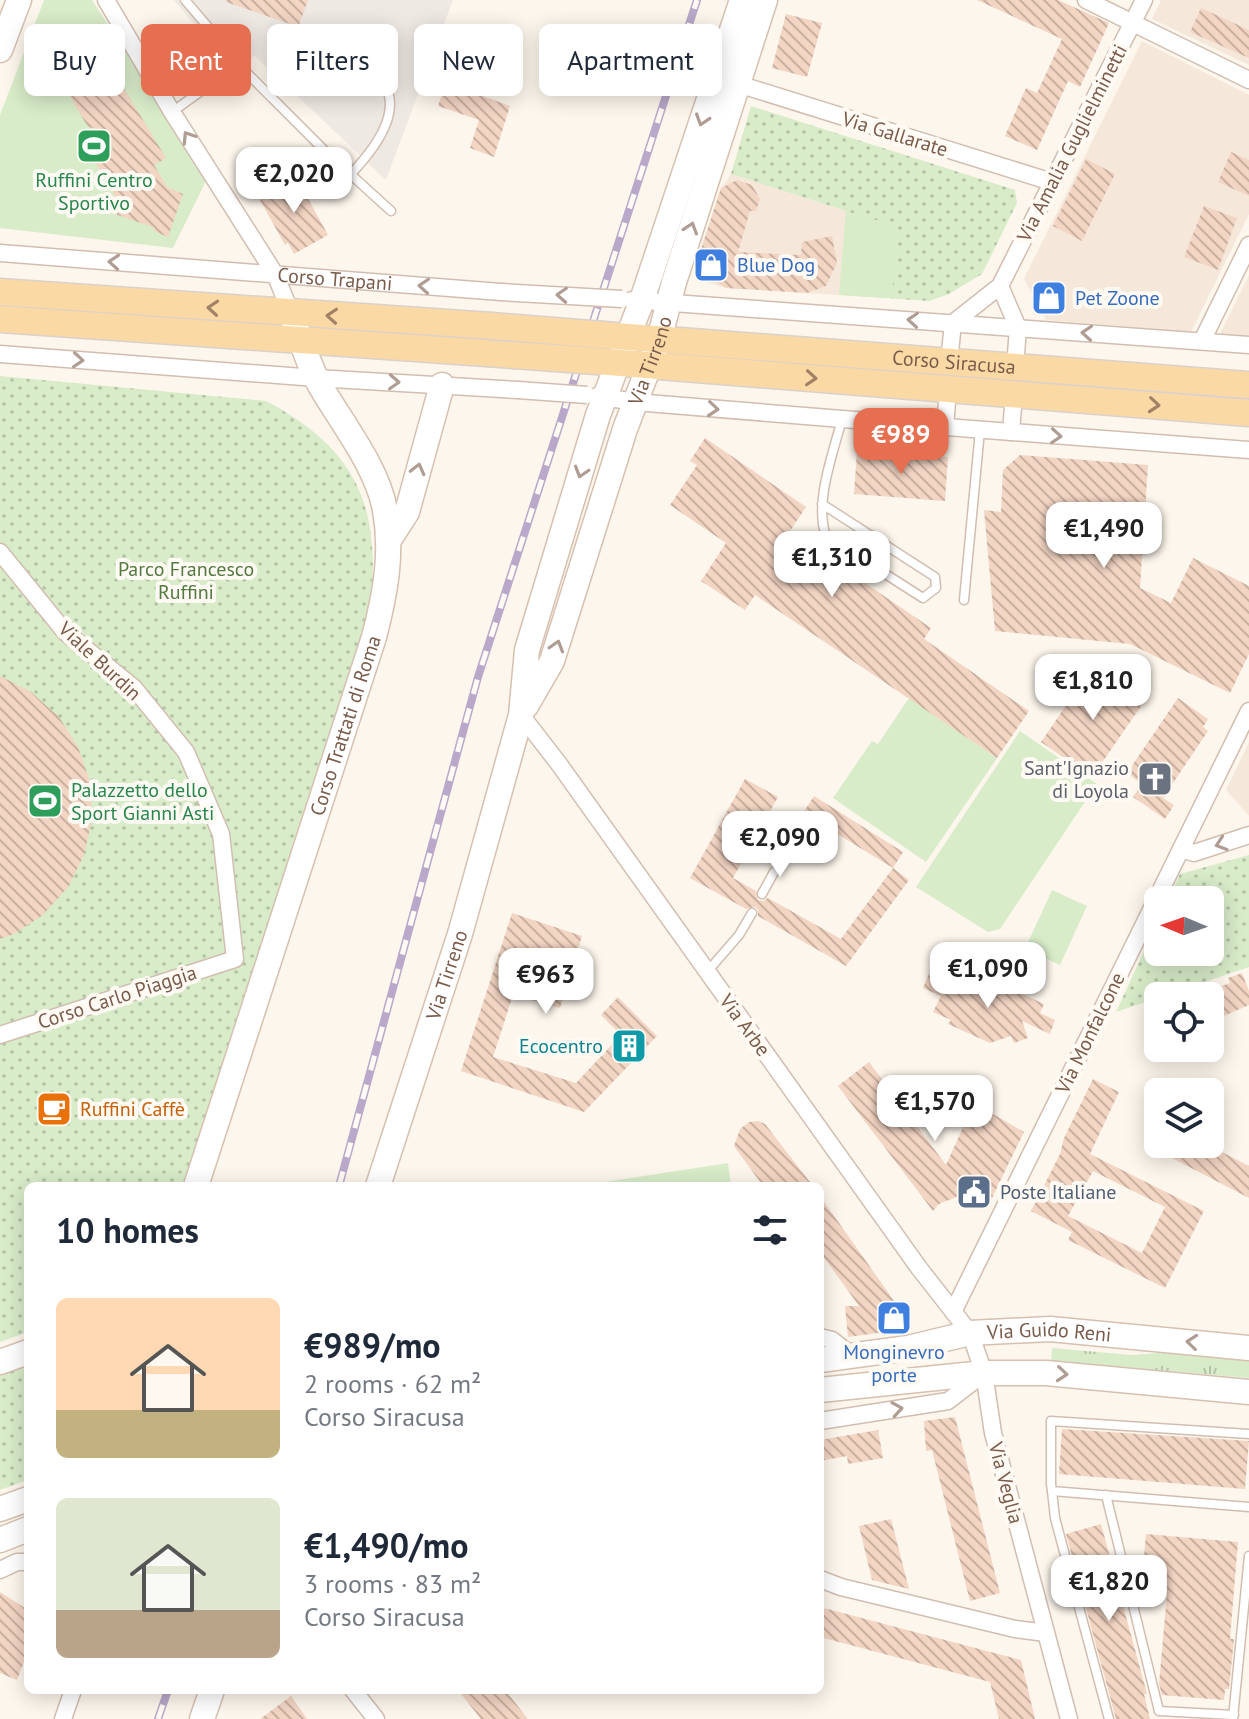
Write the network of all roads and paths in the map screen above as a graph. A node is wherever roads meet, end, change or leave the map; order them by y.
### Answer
1 (19, 0) edge
2 (106, 0) edge
3 (185, 0) edge
4 (742, 0) edge
5 (765, 0) edge
6 (1086, 0) edge
7 (1144, 0) edge
8 (1132, 23) junction
9 (0, 50) edge
10 (1249, 80) edge
11 (738, 84) junction
12 (194, 96) edge
13 (390, 96) edge
14 (172, 112) junction
15 (350, 175) junction
16 (1052, 182) junction
17 (391, 211) dead end
18 (1249, 245) edge
19 (0, 253) edge
20 (275, 274) junction
21 (1000, 286) junction
22 (0, 292) edge
23 (632, 300) junction
24 (669, 302) junction
25 (291, 313) junction
26 (0, 319) edge
27 (953, 323) junction
28 (1018, 328) junction
29 (616, 336) junction
30 (659, 340) junction
31 (302, 341) junction
32 (1202, 341) junction
33 (1246, 349) edge
34 (0, 354) edge
35 (608, 362) junction
36 (949, 362) junction
37 (649, 365) junction
38 (1015, 367) junction
39 (316, 378) junction
40 (442, 385) junction
41 (1249, 385) edge
42 (948, 389) junction
43 (1014, 394) junction
44 (596, 396) junction
45 (635, 402) junction
46 (1249, 413) edge
47 (842, 419) junction
48 (945, 427) junction
49 (980, 430) junction
50 (1011, 432) junction
51 (1249, 450) edge
52 (822, 504) junction
53 (389, 540) junction
54 (0, 552) edge
55 (964, 600) dead end
56 (1249, 711) edge
57 (521, 715) junction
58 (1249, 835) edge
59 (1181, 849) junction
60 (774, 872) dead end
61 (762, 894) dead end
62 (752, 913) dead end
63 (235, 959) joint
64 (707, 972) junction
65 (0, 1035) edge
66 (197, 1182) edge
67 (379, 1182) edge
68 (953, 1312) junction
69 (970, 1333) junction
70 (1249, 1348) edge
71 (24, 1353) edge
72 (824, 1353) edge
73 (0, 1362) edge
74 (984, 1373) junction
75 (824, 1390) edge
76 (1249, 1392) edge
77 (824, 1420) edge
78 (1249, 1434) edge
79 (1052, 1491) junction
80 (1106, 1495) junction
81 (24, 1500) edge
82 (1249, 1507) edge
83 (0, 1509) edge
84 (24, 1531) edge
85 (0, 1540) edge
86 (1249, 1556) edge
87 (24, 1562) edge
88 (0, 1570) edge
89 (824, 1580) edge
90 (1246, 1619) edge
91 (1046, 1633) junction
92 (72, 1694) edge
93 (211, 1694) edge
94 (356, 1694) edge
95 (1234, 1717) edge
96 (63, 1719) edge
97 (202, 1719) edge
98 (376, 1719) edge
99 (1069, 1719) edge
100 (1109, 1719) edge

1 - 9 street
2 - 14 street, Corso Trattati di Roma
3 - 15 lane
4 -> 23 street, Via Tirreno
5 - 11 street, Via Tirreno
6 - 8 street
7 - 8 street, Via Amalia Guglielminetti
8 - 10 street
8 - 16 street, Via Amalia Guglielminetti
11 - 16 street, Via Gallarate
24 -> 11 street, Via Tirreno
12 - 14 lane
13 - 15 lane
20 -> 14 street, Corso Trattati di Roma
15 - 17 lane
16 - 21 street, Via Amalia Guglielminetti
18 - 32 street
20 -> 19 street, Corso Trapani
23 -> 20 street, Corso Trapani, bridge
20 - 25 street, Corso Trattati di Roma
21 - 27 street, Via Amalia Guglielminetti
21 - 28 street
25 -> 22 main road, Corso Trapani
23 - 24 street, Corso Trapani
23 - 29 street, Via Tirreno
27 -> 24 street, Corso Siracusa
24 - 30 street, Via Tirreno
29 -> 25 main road, Corso Trapani, bridge
25 - 31 street, Corso Trattati di Roma
26 - 31 main road
27 - 28 street, Corso Siracusa
27 - 36 street
32 -> 28 street, Corso Siracusa
28 - 38 street
29 - 30 main road, Corso Trapani
29 - 35 street, Via Tirreno
30 - 36 main road, Corso Siracusa
30 - 37 street, Via Tirreno
31 - 35 main road, bridge
31 - 39 street, Corso Trattati di Roma
32 - 33 street, Corso Siracusa
34 -> 39 street
35 - 37 main road
35 - 44 street, Via Tirreno
36 - 38 main road, Corso Siracusa
37 -> 42 main road, Corso Siracusa
37 - 45 street, Via Tirreno
38 - 41 main road, Corso Siracusa
39 -> 40 street
39 - 53 street, Corso Trattati di Roma
40 - 44 street, bridge
53 -> 40 street
42 - 43 main road, Corso Siracusa
42 - 48 street, Corso Siracusa
43 -> 46 main road, Corso Siracusa
43 - 50 street, Corso Siracusa
44 - 45 street
44 -> 57 street, Via Tirreno
45 -> 47 street
57 -> 45 street, Via Tirreno
47 - 48 street
47 - 52 lane
48 - 49 street
49 - 50 street
49 - 55 lane
50 -> 51 street
52 - 52 lane
53 - 66 street, Corso Trattati di Roma
54 - 63 street, Viale Burdin
56 - 59 street, Via Monfalcone
57 - 64 street, Via Arbe
57 - 67 street, Via Tirreno
58 -> 59 street
59 - 68 street, Via Monfalcone
60 - 61 lane
62 - 64 lane
63 - 65 street, Corso Carlo Piaggia
64 - 68 street, Via Arbe
68 - 69 street, Via Arbe
70 -> 69 street, Via Guido Reni
69 - 72 street, Via Guido Reni
69 - 74 street, Via Veglia
71 - 73 street
74 - 75 street, Via Guido Reni
74 -> 76 street, Via Guido Reni
77 -> 74 street, Via Guido Reni
74 - 91 street, Via Veglia
78 - 79 lane
79 - 80 lane
79 - 100 lane
80 - 82 lane
80 - 95 lane
81 - 83 street
84 - 85 street
86 - 90 lane
87 - 88 street
89 - 91 street
90 - 95 lane
91 - 99 street, Via Veglia
92 - 96 street
93 - 97 street
94 - 98 street

